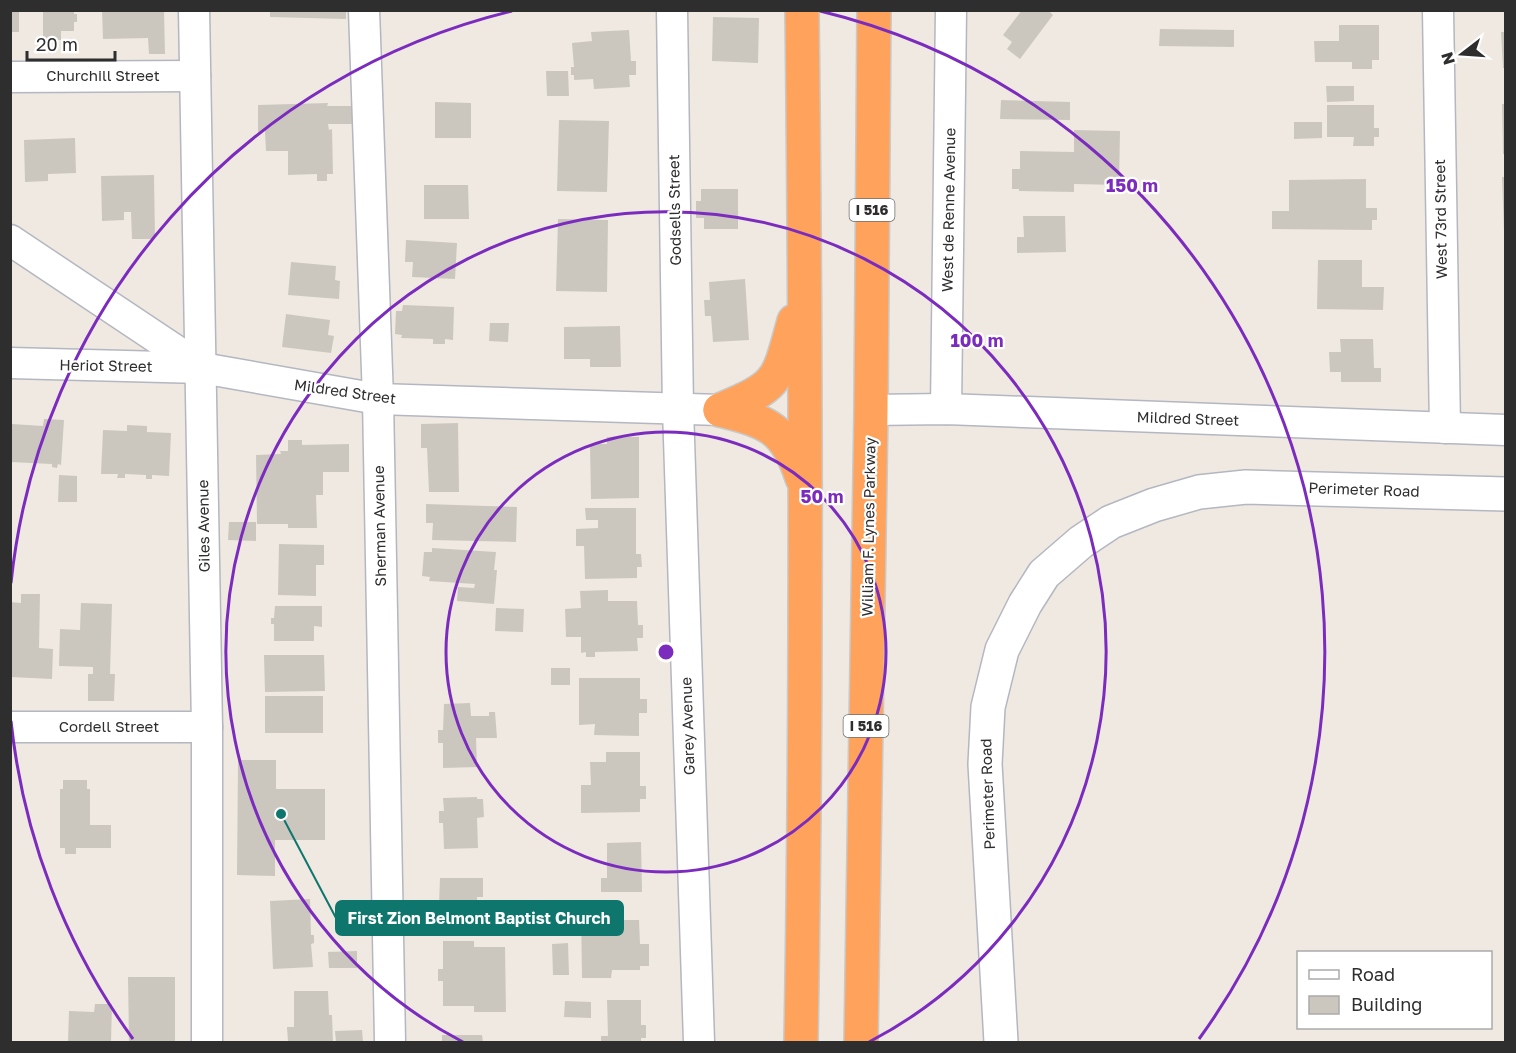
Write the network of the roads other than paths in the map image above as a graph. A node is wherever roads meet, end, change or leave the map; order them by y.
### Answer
1 (194, 10) edge
2 (364, 10) edge
3 (672, 10) edge
4 (802, 10) edge
5 (874, 10) edge
6 (951, 10) edge
7 (1438, 10) edge
8 (195, 76) junction
9 (10, 77) edge
10 (10, 240) edge
11 (805, 282) junction
12 (10, 363) edge
13 (202, 368) junction
14 (378, 399) junction
15 (678, 409) junction
16 (720, 410) junction
17 (871, 410) junction
18 (946, 410) junction
19 (1445, 428) junction
20 (1506, 430) edge
21 (806, 491) junction
22 (1506, 494) edge
23 (10, 726) edge
24 (207, 727) junction
25 (207, 1042) edge
26 (390, 1042) edge
27 (699, 1042) edge
28 (801, 1042) edge
29 (861, 1042) edge
30 (1001, 1042) edge

1 - 8 street, Giles Avenue
2 - 14 street, Sherman Avenue
3 - 15 street, Godsells Street
4 - 11 highway
5 - 17 highway, William F. Lynes Parkway / I 516
6 - 18 street, West de Renne Avenue
7 - 19 street, West 73rd Street
8 - 9 street, Churchill Street
8 - 13 street, Giles Avenue
10 - 13 street, Mildred Street
11 - 16 highway
11 - 21 highway
12 - 13 street, Heriot Street
13 - 14 street, Mildred Street
13 - 24 street, Giles Avenue
14 - 15 street, Mildred Street
14 - 26 street, Sherman Avenue
15 - 16 street, Mildred Street
15 - 27 street, Garey Avenue
16 - 21 highway
17 - 18 street, Mildred Street
17 - 29 highway, William F. Lynes Parkway / I 516
18 - 19 street, Mildred Street
19 - 20 street, Mildred Street
21 - 28 highway
22 - 30 street, Perimeter Road
23 - 24 street, Cordell Street
24 - 25 street, Giles Avenue

